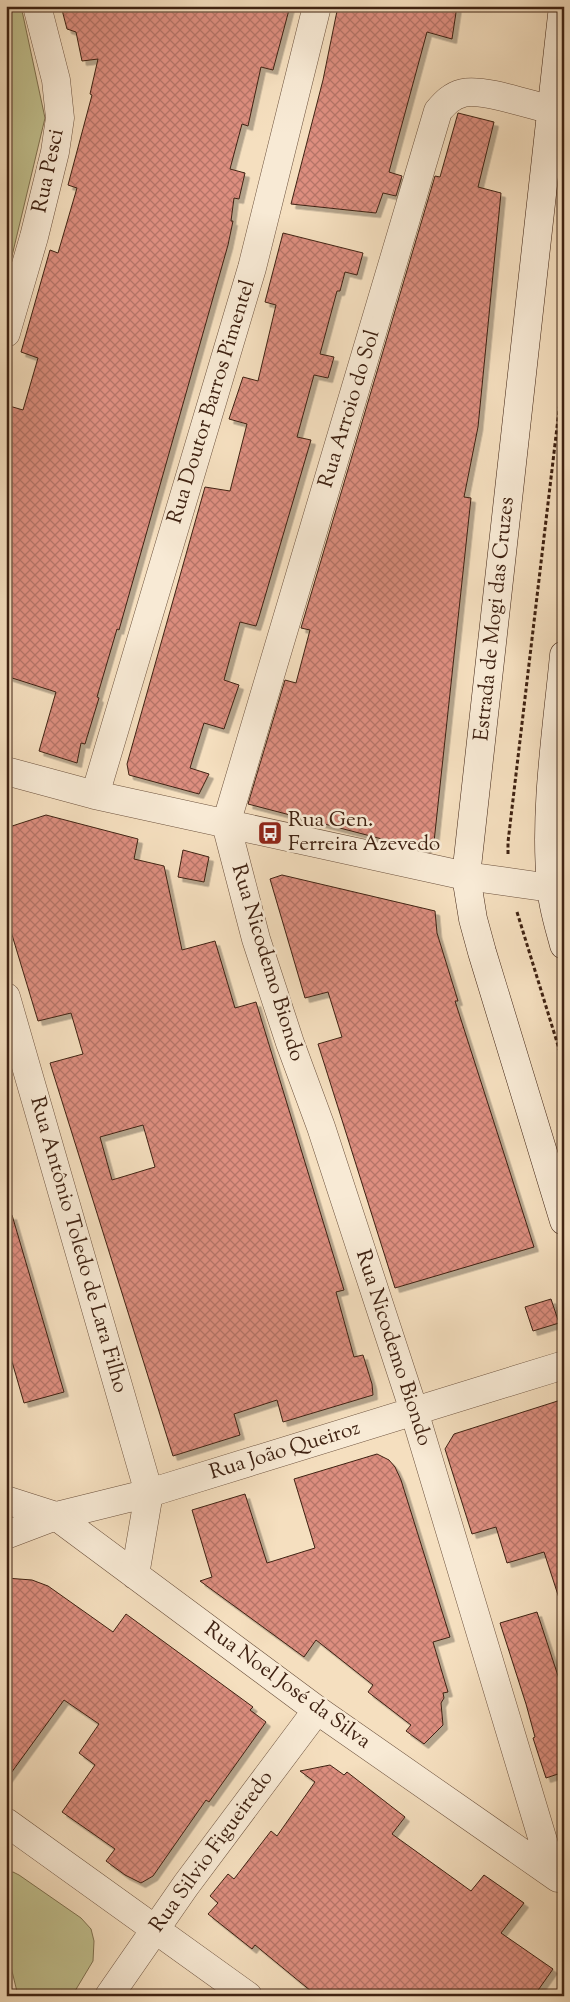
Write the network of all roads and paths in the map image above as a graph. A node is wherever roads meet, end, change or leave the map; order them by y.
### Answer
1 (37, 6) edge
2 (317, 6) edge
3 (563, 6) edge
4 (552, 110) junction
5 (6, 334) edge
6 (564, 655) edge
7 (6, 772) edge
8 (95, 795) junction
9 (226, 824) junction
10 (466, 876) junction
11 (551, 888) junction
12 (564, 945) edge
13 (6, 997) edge
14 (564, 1221) edge
15 (564, 1365) edge
16 (414, 1410) junction
17 (149, 1493) junction
18 (6, 1500) edge
19 (56, 1516) junction
20 (6, 1535) edge
21 (135, 1575) junction
22 (317, 1710) junction
23 (6, 1822) edge
24 (558, 1878) edge
25 (155, 1930) junction
26 (109, 1996) edge
27 (248, 1996) edge

1 - 5 street, Rua Pesci
2 - 8 street, Rua Doutor Barros Pimentel
3 - 4 street, Estrada de Mogi das Cruzes
4 - 9 street, Rua Arroio do Sol
4 - 10 street, Estrada de Mogi das Cruzes
6 - 11 street
7 - 8 street
8 - 9 street
9 - 10 street
9 - 16 street, Rua Nicodemo Biondo
10 - 11 street
10 - 14 street, Estrada de Mogi das Cruzes
11 - 12 street
13 - 17 street, Rua Antônio Toledo de Lara Filho
15 - 16 street, Rua João Queiroz
16 - 17 street, Rua João Queiroz
16 - 24 street, Rua Nicodemo Biondo
17 - 19 street, Rua João Queiroz
17 - 21 street
18 - 19 street, Rua Noel José da Silva
19 - 20 street, Rua João Queiroz
19 - 21 street, Rua Noel José da Silva
21 - 22 street, Rua Noel José da Silva
22 - 24 street, Rua Noel José da Silva
22 - 25 street, Rua Silvio Figueiredo
23 - 25 street
25 - 26 street, Rua Silvio Figueiredo
25 - 27 street

